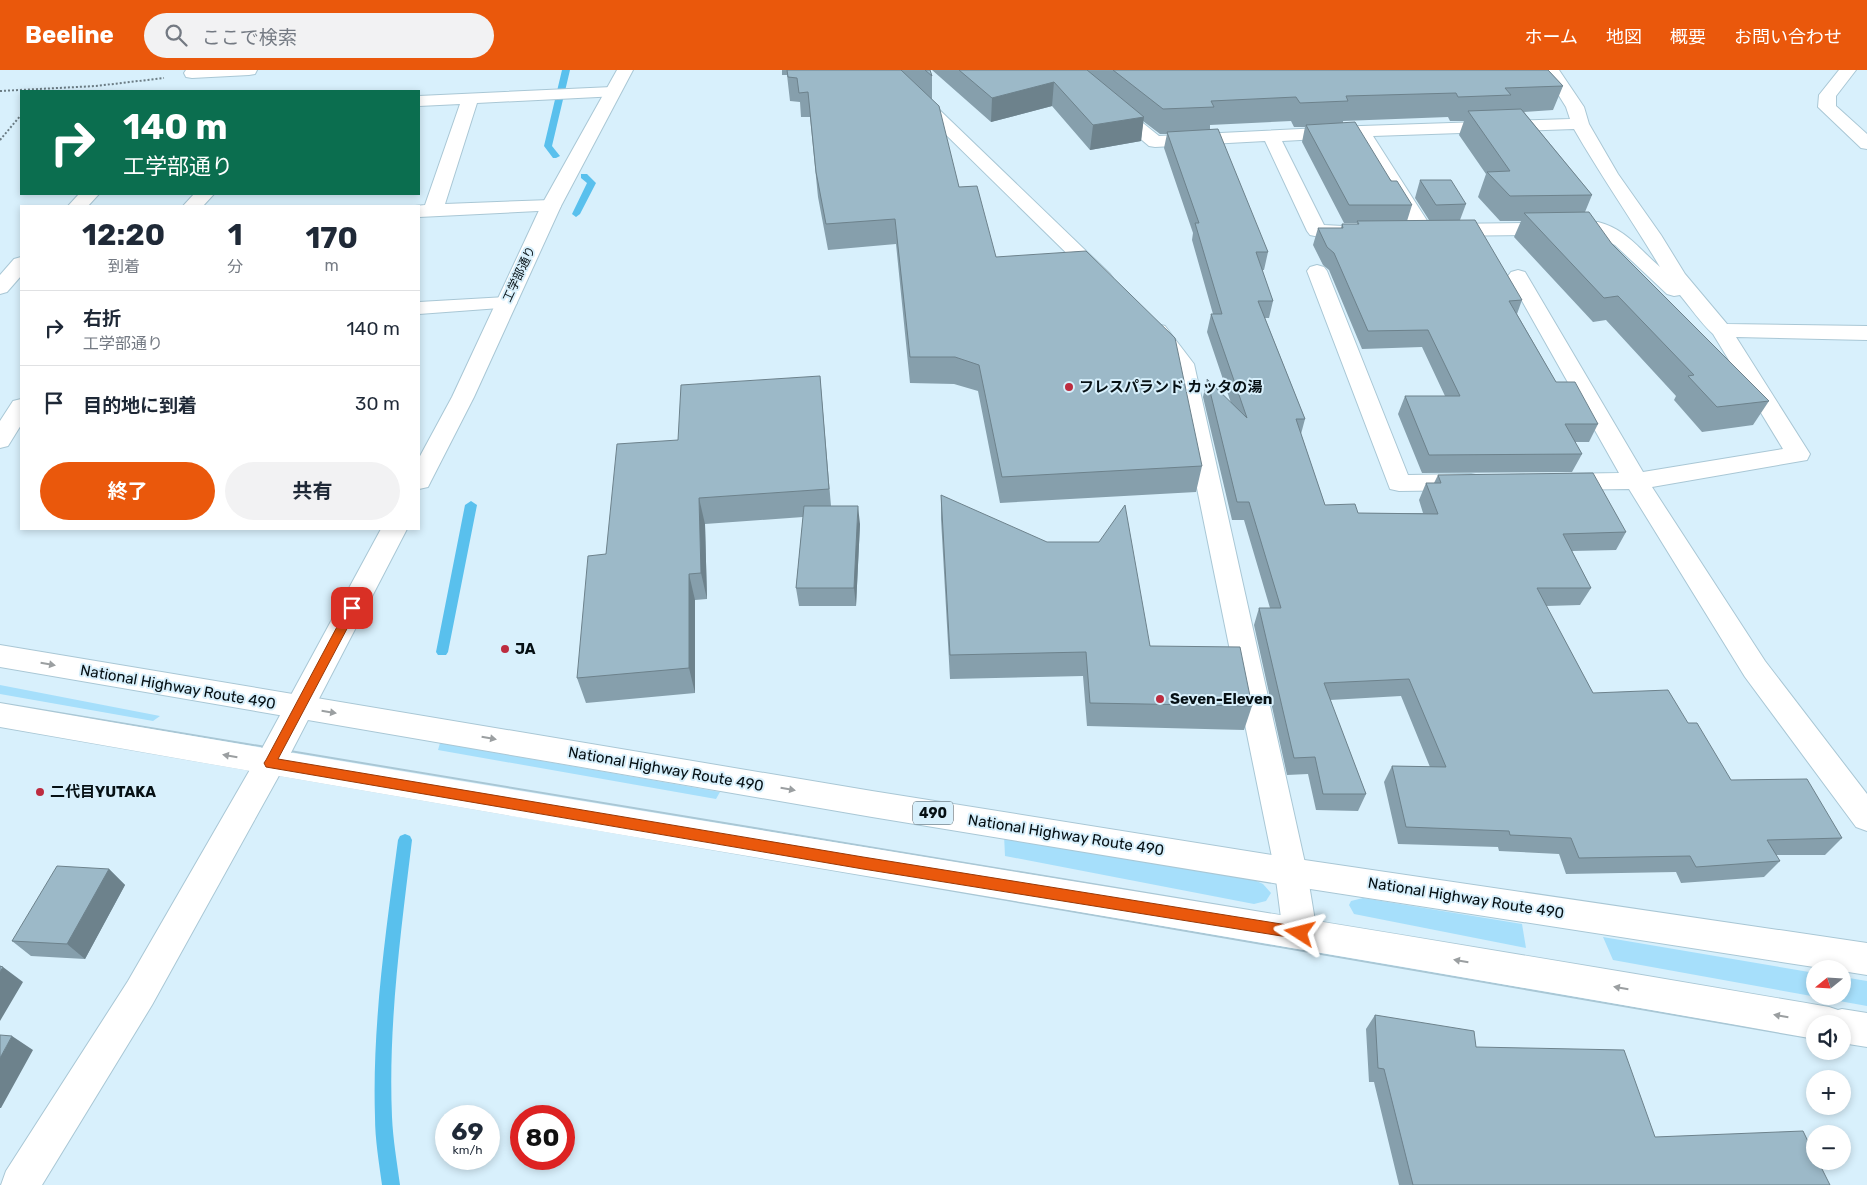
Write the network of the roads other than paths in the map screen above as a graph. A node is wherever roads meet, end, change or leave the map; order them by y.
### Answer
1 (249, 70) edge
2 (625, 70) edge
3 (888, 70) edge
4 (1067, 70) edge
5 (1551, 70) edge
6 (192, 71) edge
7 (1851, 73) edge
8 (188, 90) edge
9 (612, 92) junction
10 (470, 99) junction
11 (420, 101) edge
12 (1580, 124) junction
13 (1361, 131) junction
14 (1271, 136) junction
15 (1867, 144) edge
16 (89, 195) edge
17 (205, 195) edge
18 (79, 205) edge
19 (193, 205) edge
20 (550, 206) junction
21 (426, 211) edge
22 (1375, 230) edge
23 (20, 264) edge
24 (1317, 270) dead end
25 (1518, 276) dead end
26 (0, 288) edge
27 (1122, 296) edge
28 (506, 303) junction
29 (420, 308) edge
30 (1142, 317) edge
31 (1721, 330) junction
32 (1867, 333) edge
33 (20, 408) edge
34 (0, 440) edge
35 (420, 479) edge
36 (1636, 481) junction
37 (1488, 482) edge
38 (1537, 482) edge
39 (393, 530) edge
40 (0, 656) edge
41 (299, 707) junction
42 (0, 715) edge
43 (270, 763) junction
44 (1867, 818) edge
45 (1291, 872) junction
46 (1300, 933) junction
47 (1867, 959) edge
48 (1806, 1020) edge
49 (1851, 1027) edge
50 (1867, 1030) edge
51 (20, 1185) edge

1 - 6 main road
2 - 9 main road, 工学部通り
3 - 27 main road
4 - 14 main road
5 - 12 main road
6 - 8 main road
7 - 15 main road
9 - 10 main road
9 - 20 main road, 工学部通り
10 - 11 main road
10 - 21 main road
12 - 13 main road
12 - 31 main road
13 - 14 main road
13 - 31 main road
14 - 22 main road
16 - 18 main road
17 - 19 main road
20 - 21 main road
20 - 28 main road, 工学部通り
23 - 26 main road
24 - 37 main road
25 - 36 main road
28 - 29 main road
28 - 35 main road, 工学部通り
30 - 45 main road
31 - 32 main road
31 - 36 main road
33 - 34 main road
36 - 38 main road
36 - 44 main road
39 - 41 main road
40 -> 41 main road, National Highway Route 490 / 490
41 - 43 main road
41 -> 45 main road, National Highway Route 490 / 490
43 -> 42 main road
43 - 46 main road
43 - 51 main road
45 - 46 main road
45 - 47 main road, National Highway Route 490 / 490
48 -> 46 main road
49 - 50 main road

